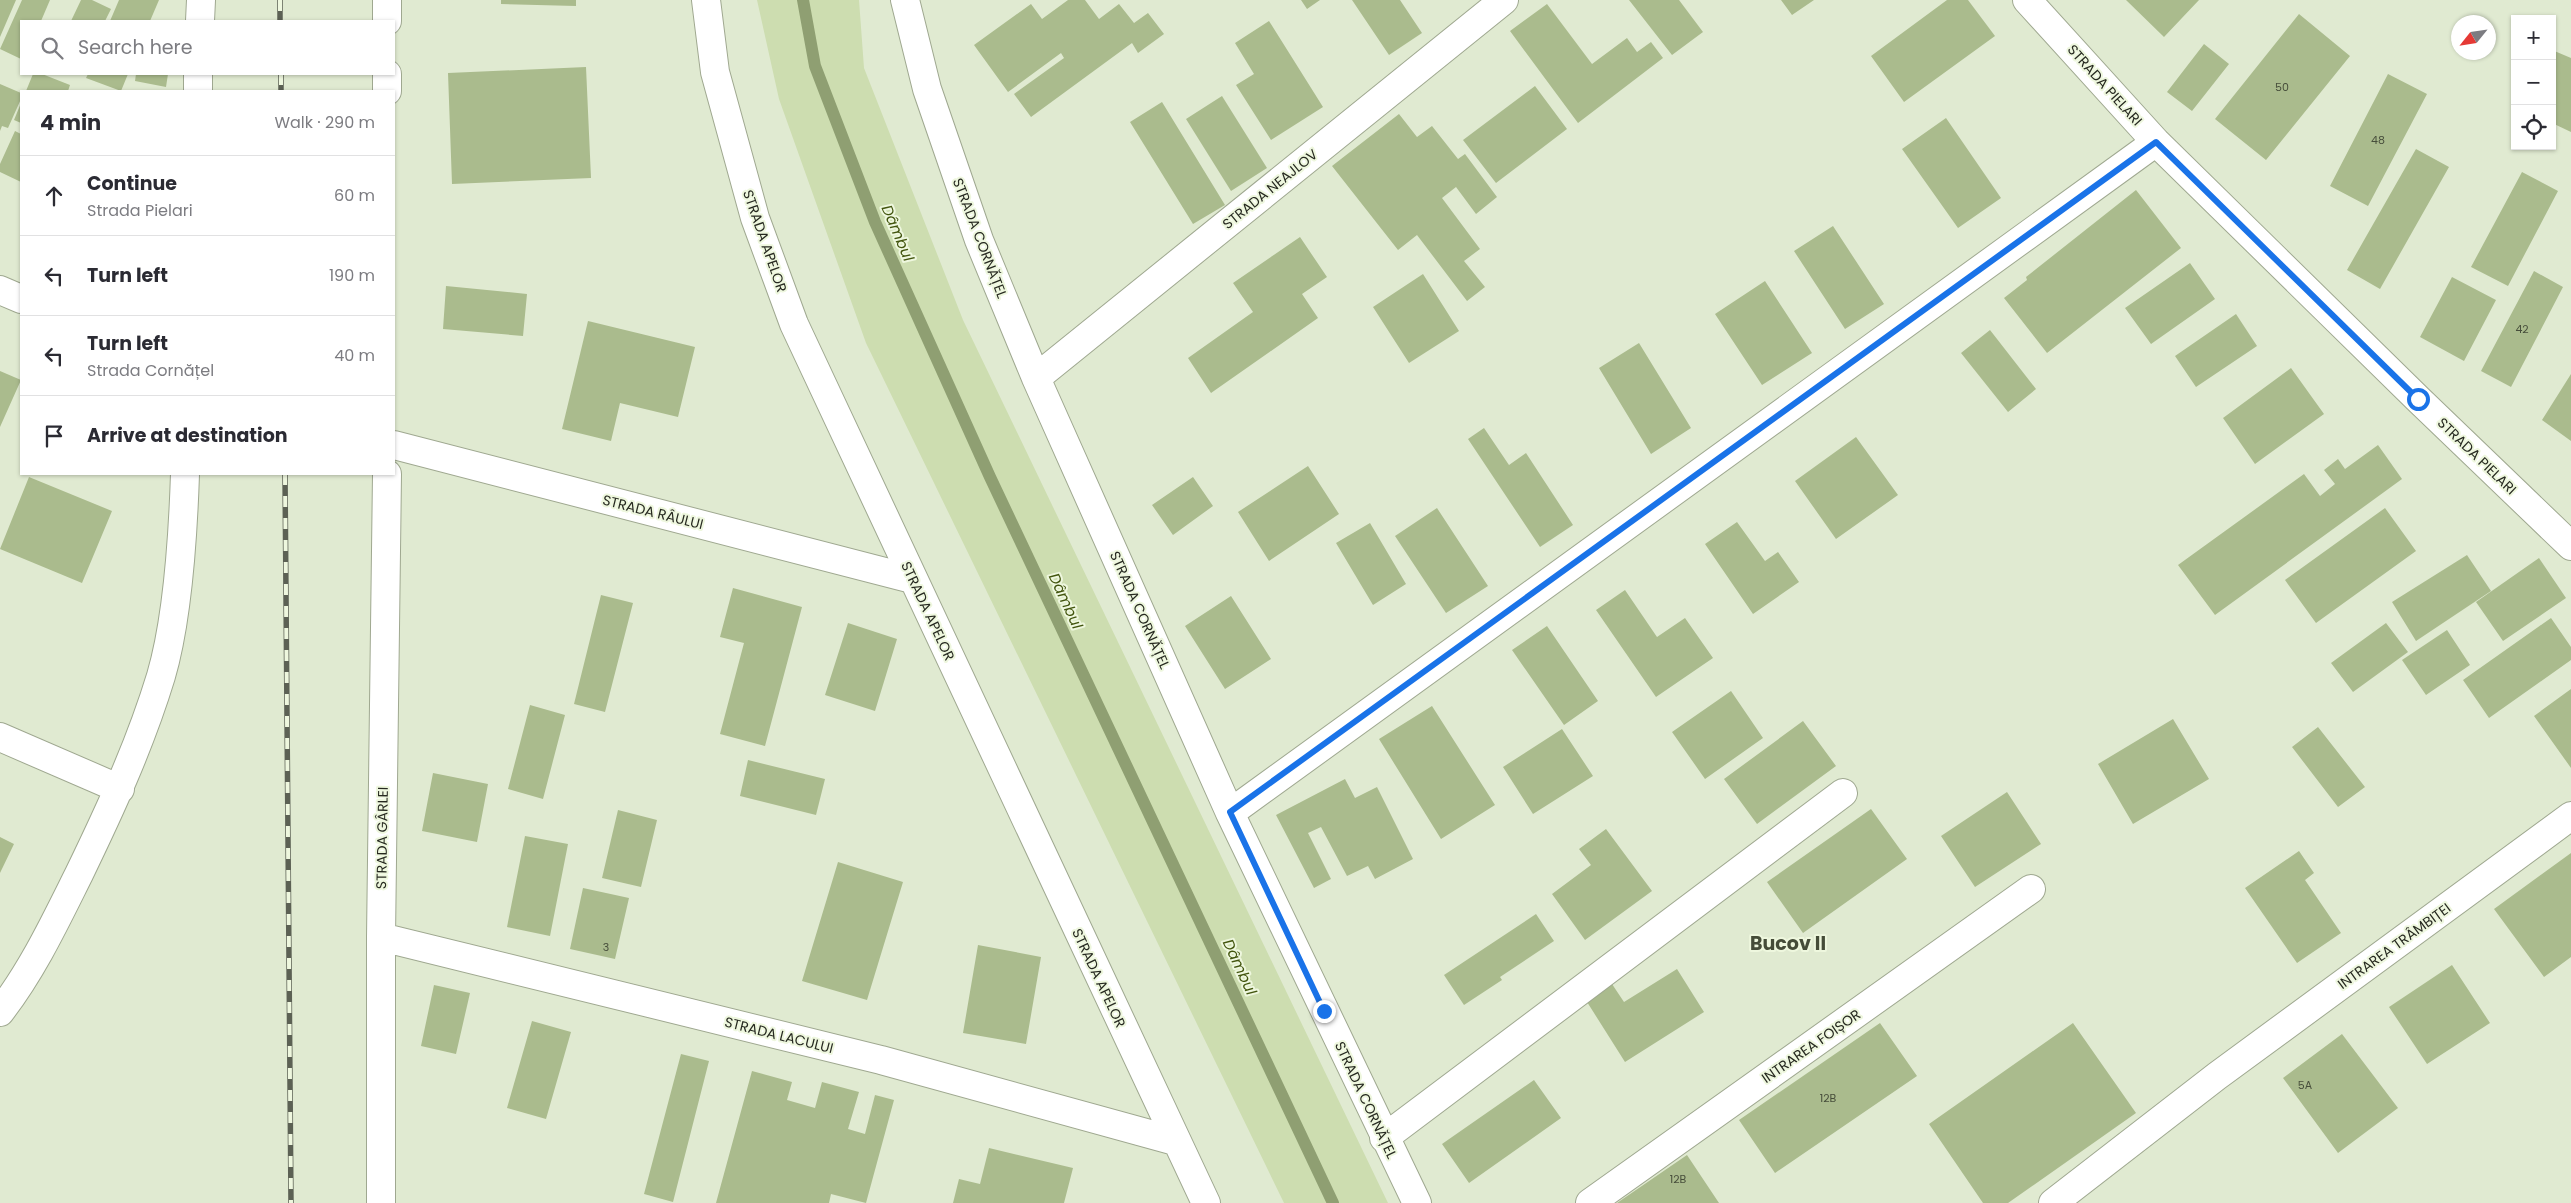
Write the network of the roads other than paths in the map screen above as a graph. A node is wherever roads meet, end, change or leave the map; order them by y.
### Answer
1 (201, 0) edge
2 (386, 0) edge
3 (706, 0) edge
4 (906, 0) edge
5 (1504, 0) edge
6 (2027, 0) edge
7 (200, 20) edge
8 (387, 20) edge
9 (198, 75) edge
10 (387, 75) edge
11 (198, 90) edge
12 (387, 90) edge
13 (2156, 142) junction
14 (0, 290) edge
15 (20, 299) edge
16 (1036, 378) junction
17 (395, 445) edge
18 (185, 475) edge
19 (387, 475) edge
20 (2571, 546) edge
21 (912, 579) junction
22 (0, 737) edge
23 (120, 789) junction
24 (1843, 793) dead end
25 (1230, 812) junction
26 (2571, 816) edge
27 (2031, 889) dead end
28 (381, 937) junction
29 (0, 1012) edge
30 (1384, 1138) junction
31 (1175, 1141) junction
32 (381, 1203) edge
33 (1206, 1203) edge
34 (1417, 1203) edge
35 (1590, 1203) edge
36 (2053, 1203) edge

1 - 7 street
2 - 8 street
3 - 21 street, STRADA APELOR
4 - 16 street, STRADA CORNĂȚEL
5 - 16 street, STRADA NEAJLOV
6 - 13 street, STRADA PIELARI
9 - 11 street
10 - 12 street
13 - 20 street, STRADA PIELARI
13 - 25 street
14 - 15 street
16 - 25 street, STRADA CORNĂȚEL
17 - 21 street, STRADA RÂULUI
18 - 23 street
19 - 28 street, STRADA GÂRLEI
21 - 31 street, STRADA APELOR
22 - 23 street
23 - 29 street
24 - 30 street
25 - 30 street, STRADA CORNĂȚEL
26 - 36 street, INTRAREA TRÂMBIȚEI
27 - 35 street, INTRAREA FOIȘOR
28 - 31 street, STRADA LACULUI
28 - 32 street, STRADA GÂRLEI
30 - 34 street, STRADA CORNĂȚEL
31 - 33 street, STRADA APELOR

